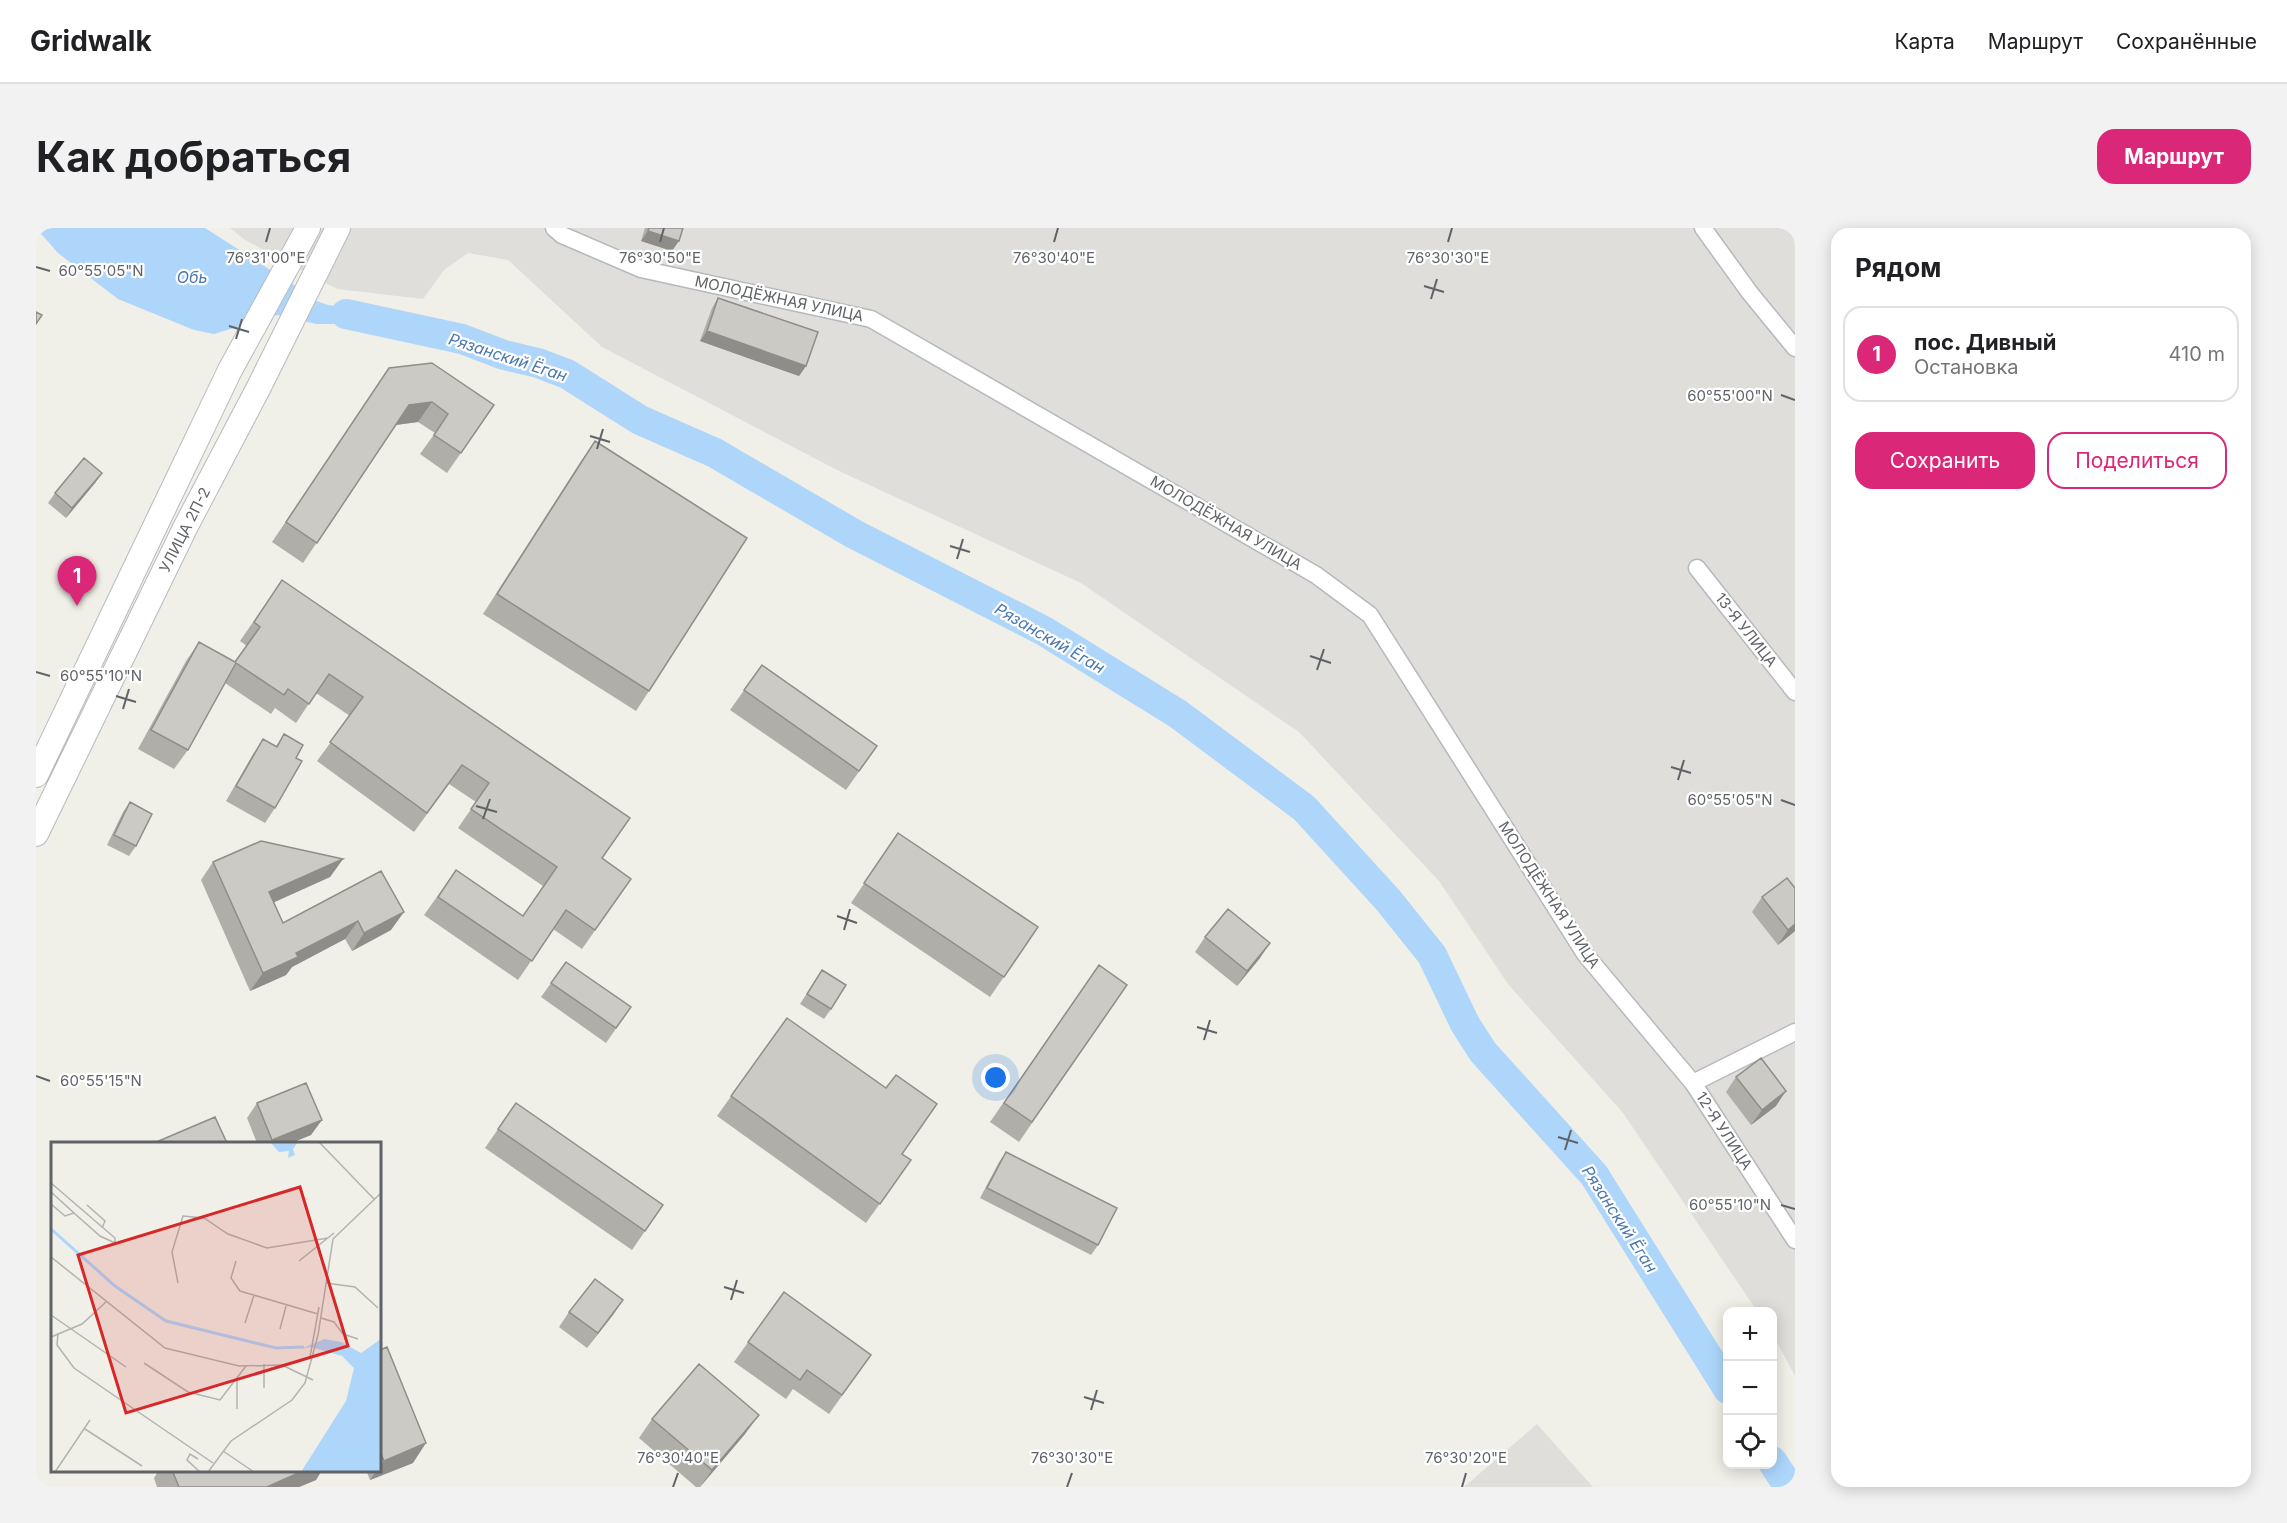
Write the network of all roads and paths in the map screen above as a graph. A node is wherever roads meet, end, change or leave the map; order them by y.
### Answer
1 (308, 228) edge
2 (338, 228) edge
3 (554, 228) edge
4 (1704, 228) edge
5 (1795, 348) edge
6 (1697, 568) dead end
7 (1795, 692) edge
8 (36, 776) edge
9 (36, 834) edge
10 (1795, 1032) edge
11 (1693, 1083) junction
12 (1795, 1240) edge

1 - 8 main road, УЛИЦА 2П-2
2 - 9 main road, УЛИЦА 2П-2
3 - 11 street, МОЛОДЁЖНАЯ УЛИЦА
4 - 5 street
6 - 7 street, 13-Я УЛИЦА
10 - 11 street
11 - 12 street, 12-Я УЛИЦА

